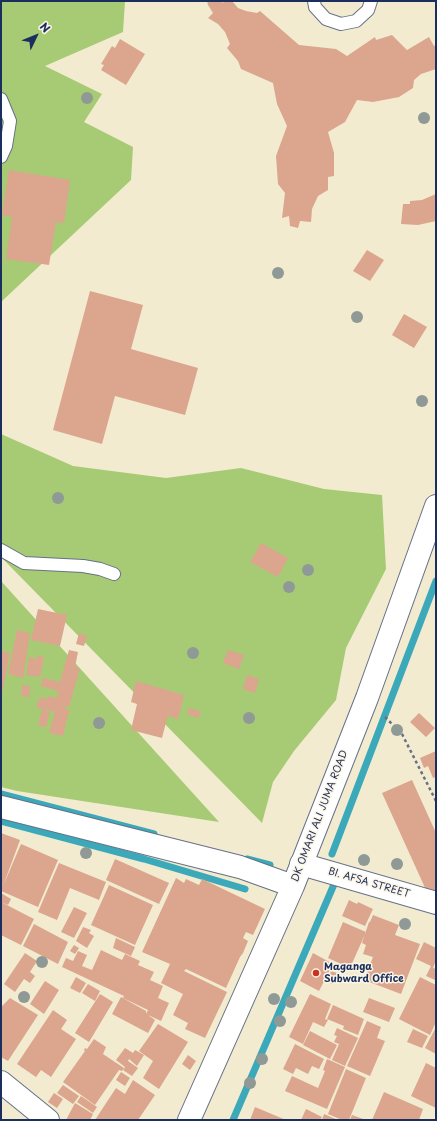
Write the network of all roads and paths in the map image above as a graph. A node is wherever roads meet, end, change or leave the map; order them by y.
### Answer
1 (314, 1) edge
2 (371, 1) edge
3 (1, 99) edge
4 (1, 157) edge
5 (434, 518) edge
6 (1, 550) edge
7 (114, 574) dead end
8 (367, 698) junction
9 (436, 801) edge
10 (1, 807) edge
11 (301, 864) junction
12 (293, 886) junction
13 (436, 903) edge
14 (1, 1082) edge
15 (48, 1120) edge
16 (189, 1120) edge

1 - 2 lane
3 - 4 lane
5 - 8 street, DK OMARI ALI JUMA ROAD
6 - 7 lane
8 - 9 path
8 - 11 street, DK OMARI ALI JUMA ROAD
10 - 12 street
11 - 12 street, DK OMARI ALI JUMA ROAD
11 - 13 street, BI. AFSA STREET
12 - 16 street, DK OMARI ALI JUMA ROAD
14 - 15 street

